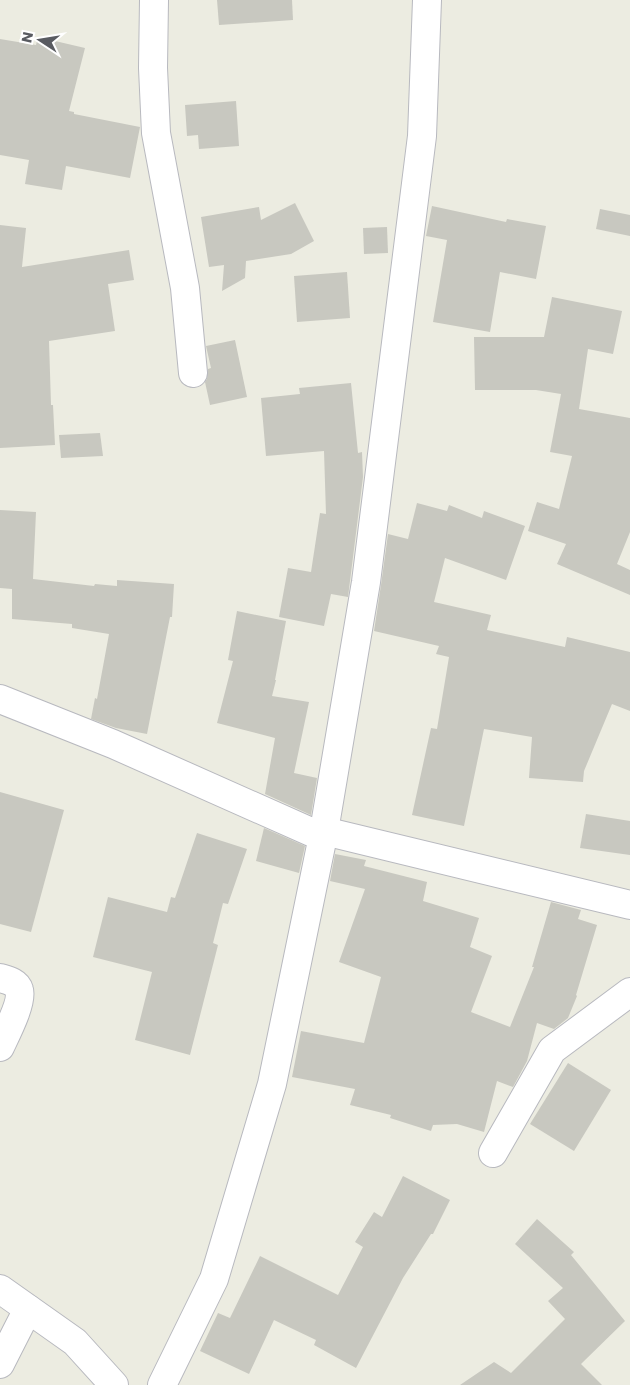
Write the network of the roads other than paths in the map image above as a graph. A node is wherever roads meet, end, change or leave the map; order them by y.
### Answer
1 (154, 0) edge
2 (427, 0) edge
3 (193, 373) dead end
4 (0, 699) edge
5 (324, 832) junction
6 (630, 904) edge
7 (0, 978) edge
8 (630, 992) edge
9 (0, 1047) edge
10 (493, 1154) dead end
11 (0, 1289) edge
12 (28, 1309) junction
13 (0, 1364) edge
14 (114, 1385) edge
15 (162, 1385) edge

1 - 3 street
2 - 5 street
4 - 5 street
5 - 6 street
5 - 15 street
7 - 9 street
8 - 10 street
11 - 12 street
12 - 13 street
12 - 14 street

